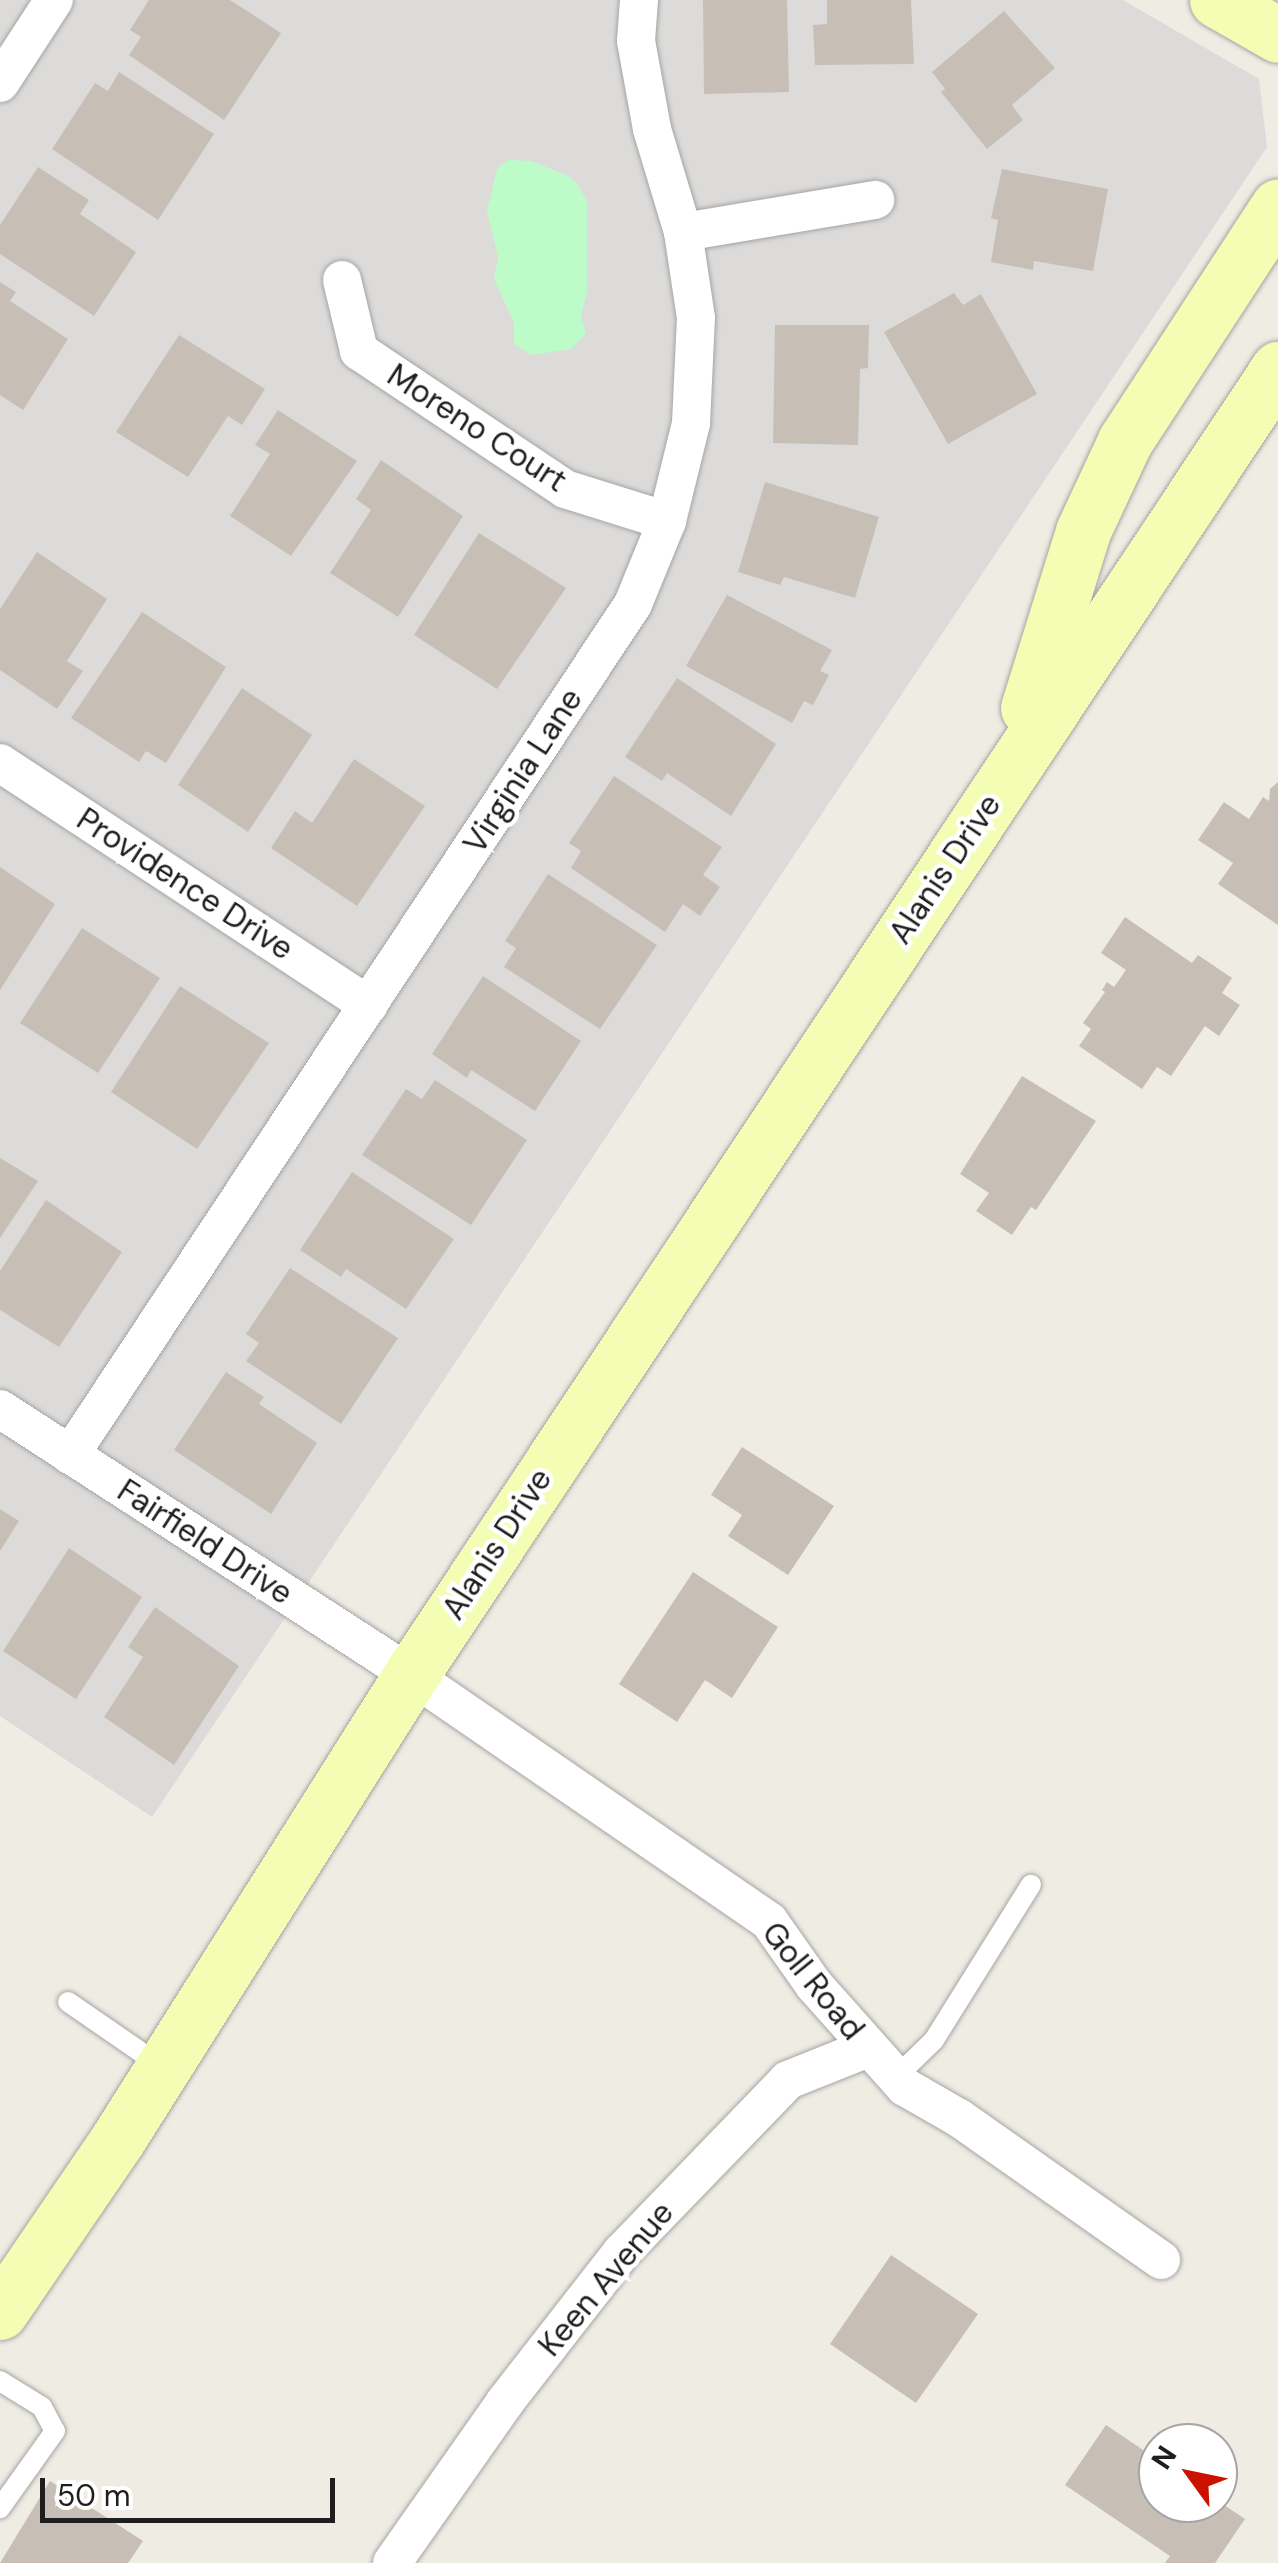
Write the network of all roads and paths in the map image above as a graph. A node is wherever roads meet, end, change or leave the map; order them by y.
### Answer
1 (54, 0) edge
2 (639, 0) edge
3 (1217, 0) edge
4 (1278, 35) edge
5 (0, 83) edge
6 (876, 200) dead end
7 (1278, 206) edge
8 (683, 232) junction
9 (342, 280) dead end
10 (1278, 368) edge
11 (666, 522) junction
12 (0, 763) edge
13 (1003, 782) junction
14 (369, 1005) junction
15 (0, 1409) edge
16 (70, 1455) junction
17 (411, 1675) junction
18 (1030, 1885) dead end
19 (68, 2002) dead end
20 (868, 2048) junction
21 (163, 2068) junction
22 (896, 2078) junction
23 (1161, 2260) dead end
24 (0, 2312) edge
25 (0, 2381) edge
26 (0, 2508) edge
27 (392, 2563) edge

1 - 5 street
2 - 8 street, Virginia Lane
3 - 4 main road
6 - 8 street
7 - 13 main road, Alanis Drive
8 - 11 street, Virginia Lane
9 - 11 street, Moreno Court
10 - 13 main road, Alanis Drive
11 - 14 street, Virginia Lane
12 - 14 street, Providence Drive
13 - 17 main road, Alanis Drive
14 - 16 street, Virginia Lane
15 - 16 street, Fairfield Drive
16 - 17 street, Fairfield Drive
17 - 20 street, Goll Road
17 - 21 main road, Alanis Drive
18 - 22 lane
19 - 21 lane
20 - 22 street, Goll Road
20 - 27 street, Keen Avenue
21 - 24 main road, Alanis Drive
22 - 23 street, Goll Road
25 - 26 lane

